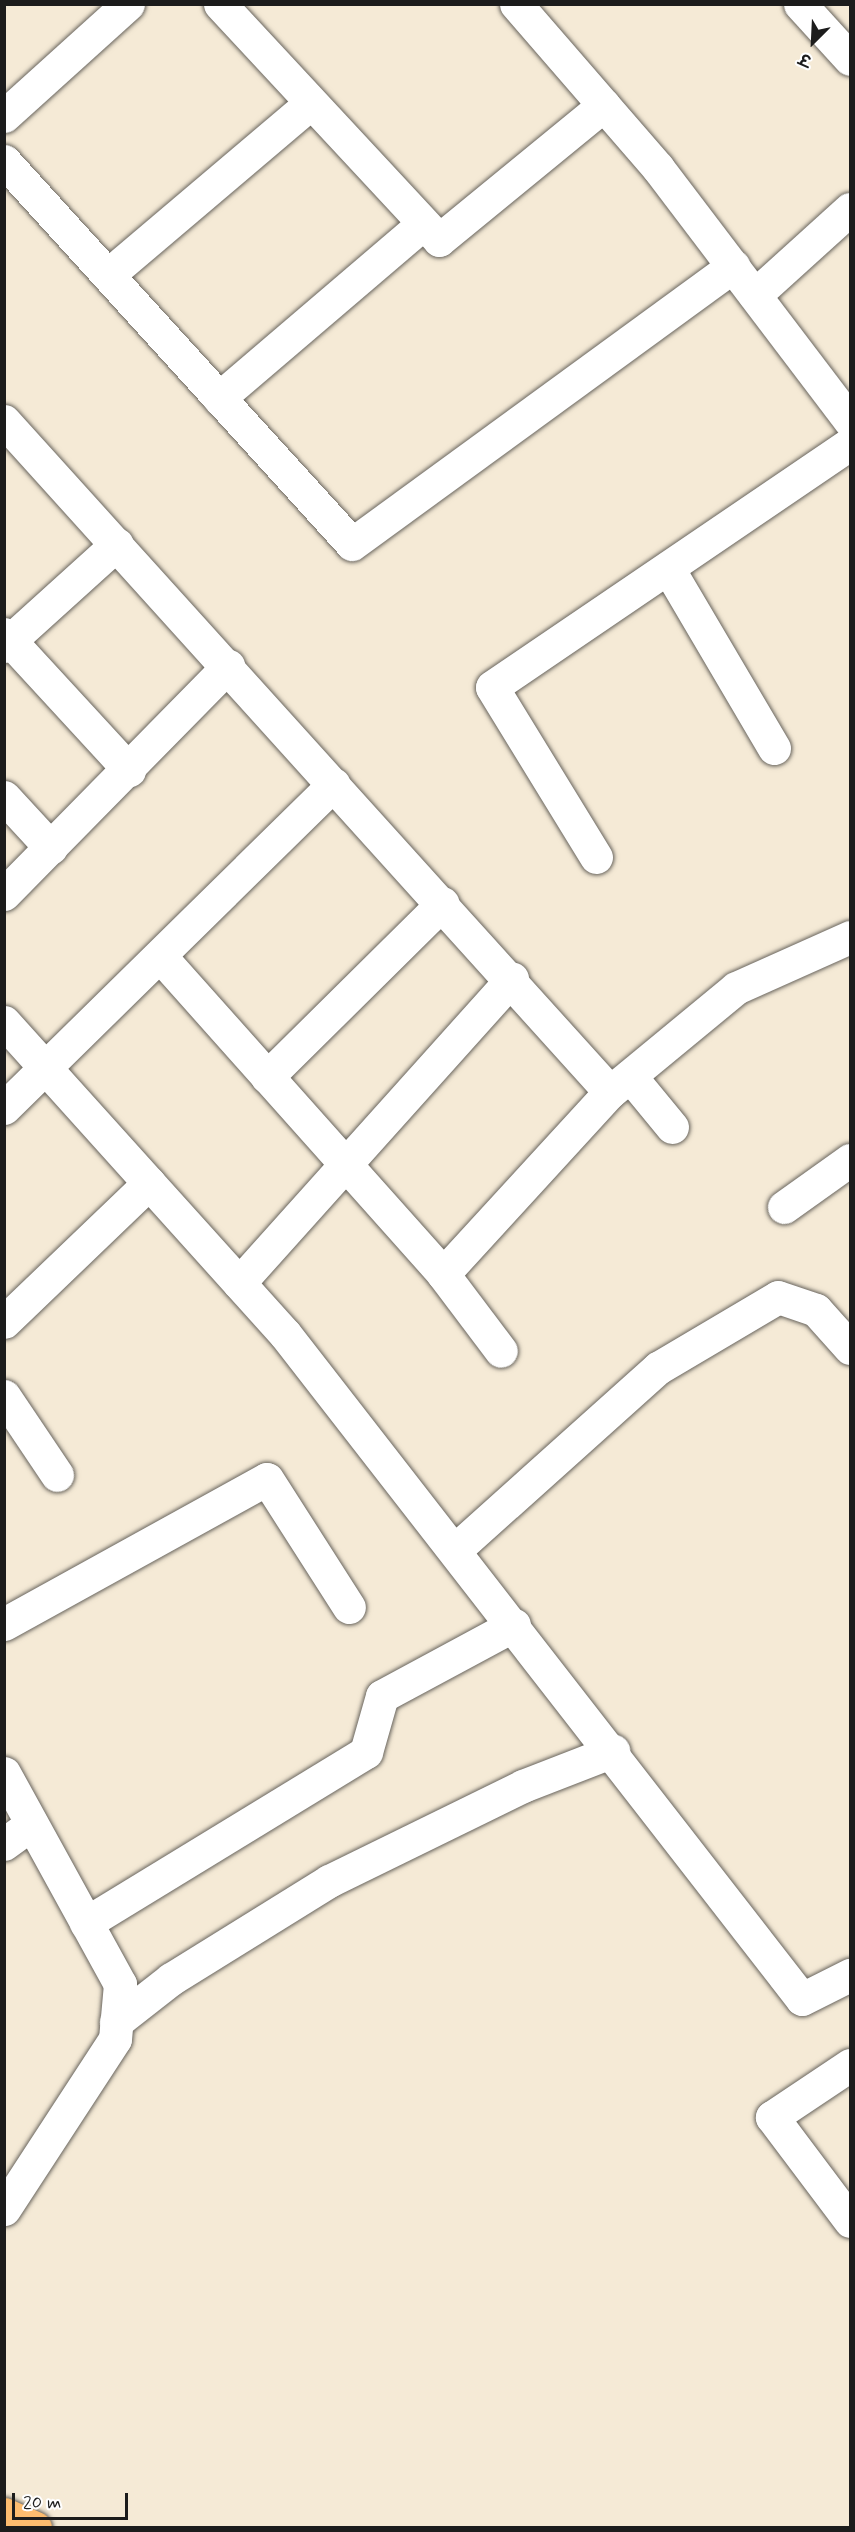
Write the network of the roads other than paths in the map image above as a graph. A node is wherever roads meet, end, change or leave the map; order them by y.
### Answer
1 (128, 4) edge
2 (220, 4) edge
3 (516, 4) edge
4 (800, 4) edge
5 (850, 59) edge
6 (311, 103) junction
7 (604, 105) junction
8 (4, 116) edge
9 (4, 161) edge
10 (850, 209) edge
11 (423, 224) junction
12 (733, 267) junction
13 (108, 275) junction
14 (755, 295) junction
15 (219, 398) junction
16 (850, 421) edge
17 (6, 425) edge
18 (850, 444) edge
19 (117, 544) junction
20 (668, 568) junction
21 (7, 640) edge
22 (228, 666) junction
23 (774, 748) dead end
24 (129, 770) junction
25 (334, 784) junction
26 (4, 797) edge
27 (51, 848) junction
28 (596, 857) dead end
29 (4, 894) edge
30 (443, 903) junction
31 (850, 938) edge
32 (160, 956) junction
33 (512, 979) junction
34 (4, 1022) edge
35 (46, 1068) junction
36 (267, 1077) junction
37 (620, 1084) junction
38 (4, 1108) edge
39 (672, 1127) dead end
40 (850, 1160) edge
41 (345, 1165) junction
42 (149, 1183) junction
43 (784, 1207) dead end
44 (443, 1274) junction
45 (239, 1283) junction
46 (4, 1322) edge
47 (850, 1348) edge
48 (501, 1351) dead end
49 (4, 1396) edge
50 (57, 1475) dead end
51 (455, 1550) junction
52 (349, 1607) dead end
53 (4, 1624) edge
54 (514, 1625) junction
55 (613, 1751) junction
56 (4, 1773) edge
57 (32, 1824) junction
58 (4, 1844) edge
59 (86, 1923) junction
60 (850, 1975) edge
61 (116, 2022) junction
62 (850, 2065) edge
63 (4, 2209) edge
64 (850, 2221) edge
65 (4, 2514) edge
66 (34, 2528) edge

1 - 8 street
2 - 6 street
3 - 7 street
4 - 5 street
6 - 11 street
6 - 13 street
7 - 11 street
7 - 12 street
9 - 13 street
10 - 14 street
11 - 15 street
12 - 14 street
12 - 15 street
13 - 15 street
14 - 16 street
17 - 19 street
18 - 20 street
19 - 21 street
19 - 22 street
20 - 23 street
20 - 28 street
21 - 24 street
22 - 24 street
22 - 25 street
24 - 27 street
25 - 30 street
25 - 32 street
26 - 27 street
27 - 29 street
30 - 33 street
30 - 36 street
31 - 37 street
32 - 35 street
32 - 36 street
33 - 37 street
33 - 41 street
34 - 35 street
35 - 38 street
35 - 42 street
36 - 41 street
37 - 39 street
37 - 44 street
40 - 43 street
41 - 44 street
41 - 45 street
42 - 45 street
42 - 46 street
44 - 48 street
45 - 51 street
47 - 51 street
49 - 50 street
51 - 54 street
52 - 53 street
54 - 55 street
54 - 59 street
55 - 60 street
55 - 61 street
56 - 57 street
57 - 58 street
57 - 59 street
59 - 61 street
61 - 63 street
62 - 64 street
65 - 66 main road

